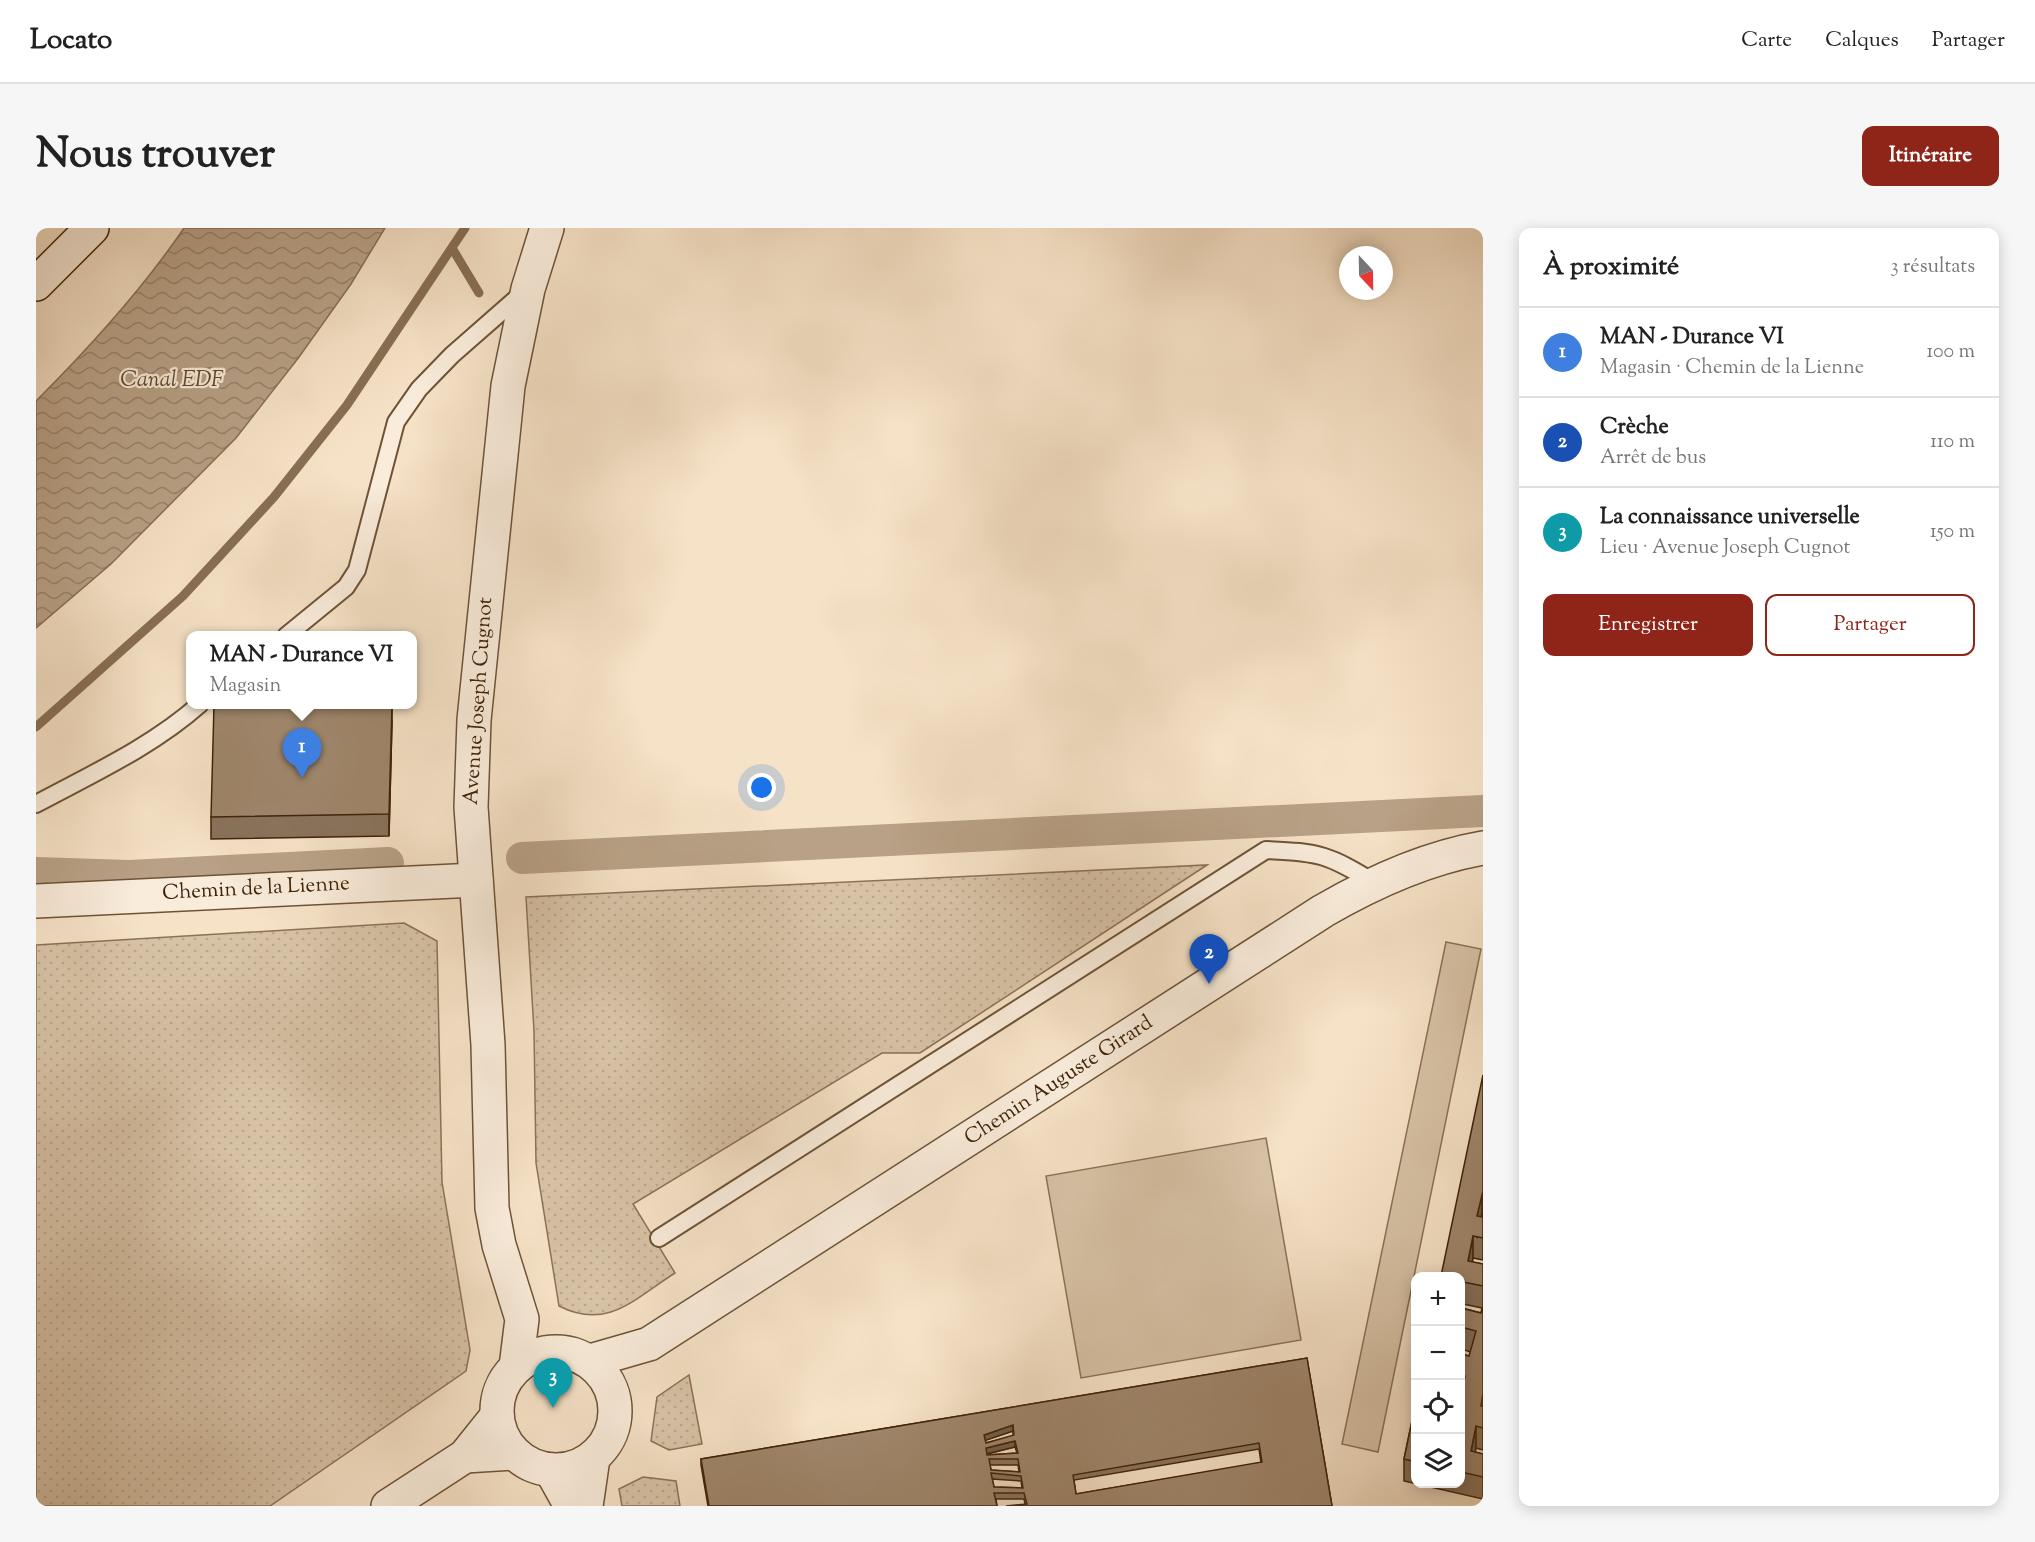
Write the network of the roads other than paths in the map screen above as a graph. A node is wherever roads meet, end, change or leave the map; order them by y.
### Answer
1 (92, 228) edge
2 (547, 228) edge
3 (36, 284) edge
4 (528, 289) junction
5 (292, 631) edge
6 (195, 709) edge
7 (36, 804) edge
8 (1483, 848) edge
9 (476, 880) junction
10 (1375, 883) junction
11 (36, 901) edge
12 (659, 1238) dead end
13 (522, 1320) junction
14 (649, 1344) junction
15 (577, 1356) junction
16 (516, 1367) junction
17 (615, 1399) junction
18 (497, 1416) junction
19 (514, 1453) junction
20 (465, 1456) junction
21 (593, 1458) junction
22 (551, 1470) junction
23 (388, 1506) edge
24 (571, 1506) edge
25 (586, 1506) edge

1 - 3 street
2 - 4 street, Avenue Joseph Cugnot
4 - 5 lane
4 - 9 street, Avenue Joseph Cugnot
6 - 7 lane
8 - 10 street, Chemin Auguste Girard
9 - 11 street, Chemin de la Lienne
9 - 13 street, Avenue Joseph Cugnot
10 - 12 lane
10 - 14 street, Chemin Auguste Girard
13 - 15 street
13 - 16 street, Avenue Joseph Cugnot
14 - 15 street, Chemin Auguste Girard
14 - 17 street, Chemin Auguste Girard
15 - 16 street
15 - 17 street
16 - 18 street
17 - 21 street
18 - 19 street
18 - 20 street
19 - 20 street
19 - 22 street
20 - 23 street
21 - 22 street
21 - 25 street
22 - 24 street

